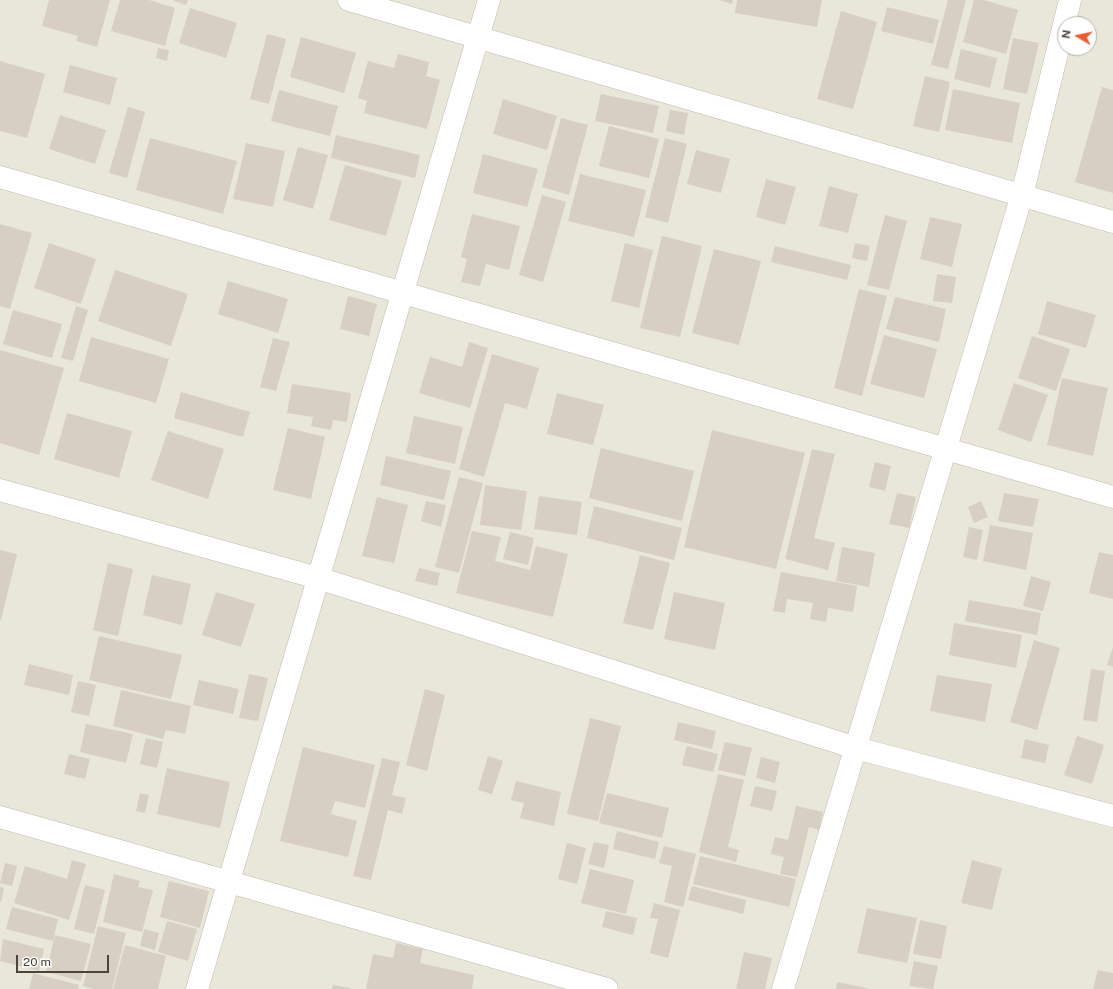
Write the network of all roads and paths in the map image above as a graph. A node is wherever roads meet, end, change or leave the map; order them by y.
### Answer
1 (349, 0) edge
2 (489, 0) edge
3 (1070, 0) edge
4 (478, 37) junction
5 (0, 177) edge
6 (1022, 195) junction
7 (1113, 222) edge
8 (402, 293) junction
9 (946, 449) junction
10 (0, 490) edge
11 (1113, 497) edge
12 (318, 578) junction
13 (856, 748) junction
14 (1113, 816) edge
15 (0, 817) edge
16 (229, 882) junction
17 (197, 989) edge
18 (607, 989) edge
19 (783, 989) edge

1 - 4 street
2 - 4 street
3 - 6 street
4 - 6 street
4 - 8 street
5 - 8 street
6 - 7 street
6 - 9 street
8 - 9 street
8 - 12 street
9 - 11 street
9 - 13 street
10 - 12 street
12 - 13 street
12 - 16 street
13 - 14 street
13 - 19 street
15 - 16 street
16 - 17 street
16 - 18 street

